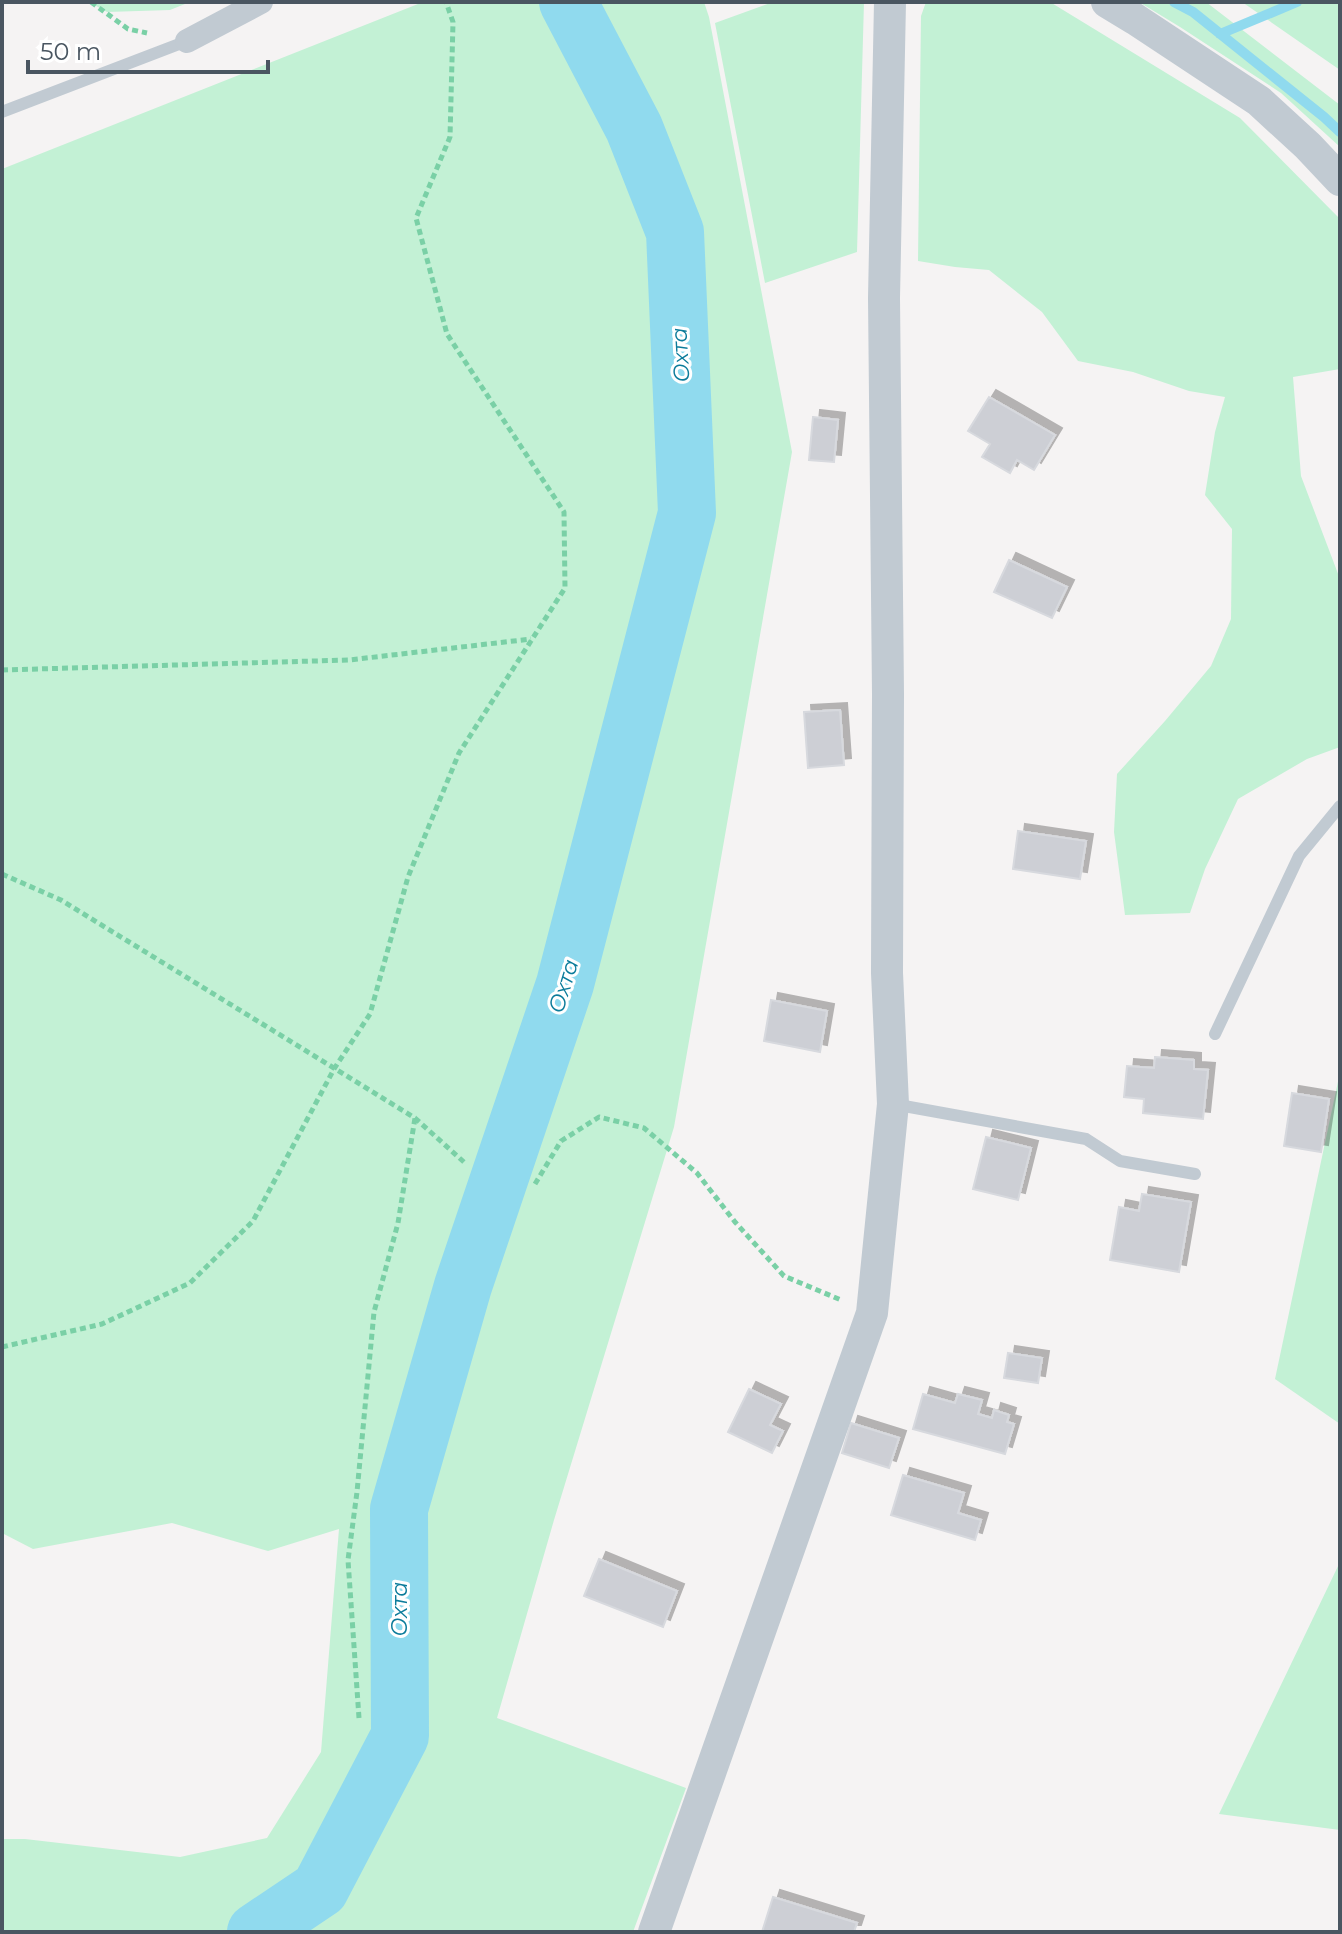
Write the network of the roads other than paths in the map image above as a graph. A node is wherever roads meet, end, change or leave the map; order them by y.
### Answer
1 (261, 2) edge
2 (890, 2) edge
3 (1107, 2) edge
4 (187, 41) joint
5 (2, 112) edge
6 (1340, 180) edge
7 (1340, 806) edge
8 (1215, 1034) dead end
9 (893, 1104) junction
10 (1195, 1174) dead end
11 (654, 1932) edge

1 - 4 street
2 - 9 street
3 - 6 street
4 - 5 lane
7 - 8 lane
9 - 10 lane
9 - 11 street

